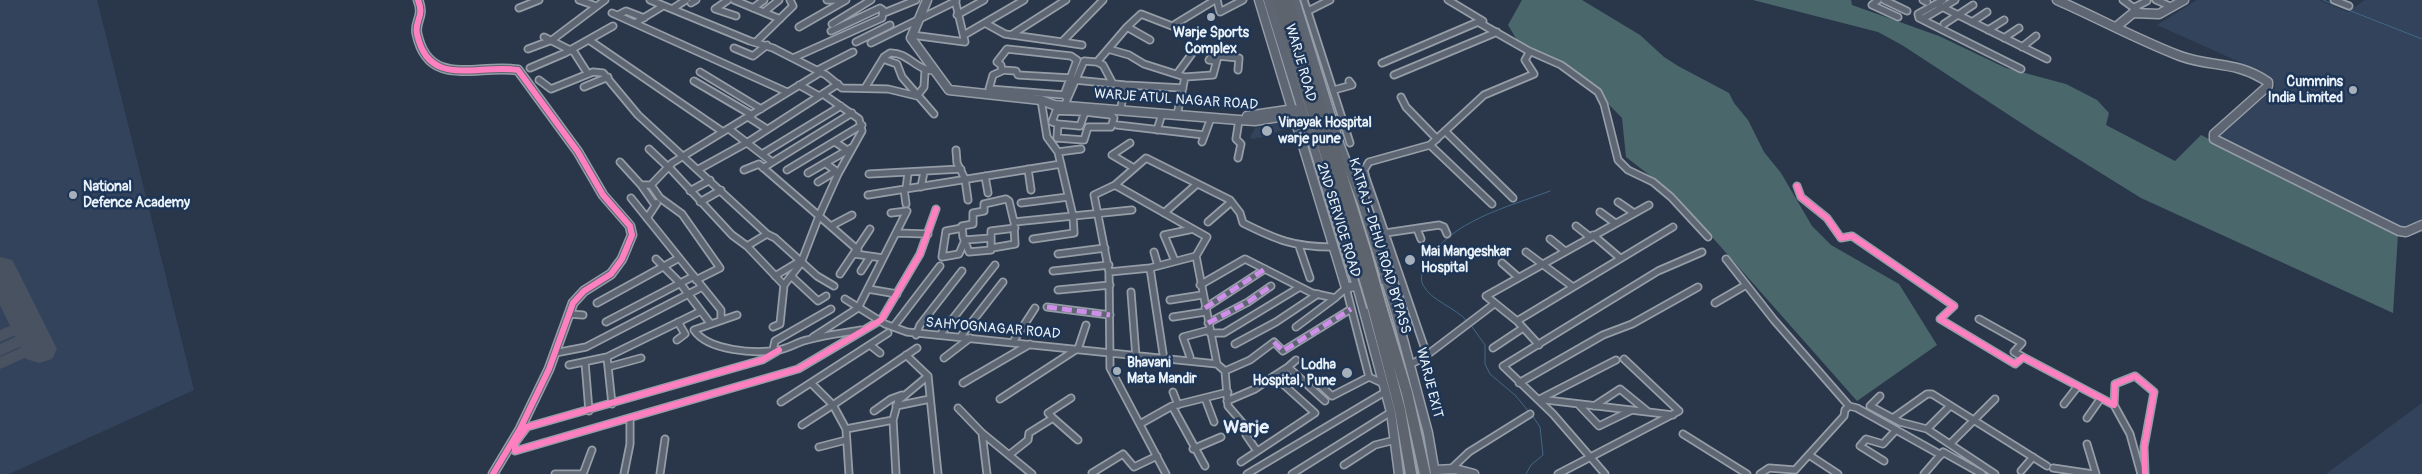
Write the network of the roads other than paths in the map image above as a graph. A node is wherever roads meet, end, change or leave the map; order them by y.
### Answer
1 (418, 0) edge
2 (539, 0) edge
3 (579, 0) edge
4 (605, 0) edge
5 (650, 0) edge
6 (728, 0) edge
7 (734, 0) edge
8 (764, 0) edge
9 (779, 0) edge
10 (790, 0) edge
11 (827, 0) edge
12 (846, 0) edge
13 (871, 0) edge
14 (916, 0) edge
15 (927, 0) edge
16 (984, 0) edge
17 (1024, 0) edge
18 (1066, 0) edge
19 (1102, 0) edge
20 (1216, 0) edge
21 (1242, 0) edge
22 (1259, 0) edge
23 (1268, 0) edge
24 (1277, 0) edge
25 (1287, 0) edge
26 (1295, 0) edge
27 (1304, 0) edge
28 (1330, 0) edge
29 (1448, 0) edge
30 (1878, 0) edge
31 (1884, 0) edge
32 (1943, 0) edge
33 (1955, 0) edge
34 (2057, 0) edge
35 (2123, 0) edge
36 (2156, 0) edge
37 (2184, 0) edge
38 (2334, 0) edge
39 (691, 1) edge
40 (955, 1) edge
41 (2147, 1) edge
42 (1936, 4) junction
43 (1972, 5) dead end
44 (596, 6) junction
45 (663, 6) junction
46 (2349, 6) dead end
47 (1942, 7) junction
48 (2172, 7) junction
49 (519, 8) dead end
50 (753, 8) junction
51 (2133, 8) junction
52 (672, 10) junction
53 (1308, 11) junction
54 (1907, 11) dead end
55 (612, 12) dead end
56 (764, 12) junction
57 (1987, 12) dead end
58 (2141, 13) junction
59 (618, 15) junction
60 (883, 15) junction
61 (1958, 15) junction
62 (736, 16) dead end
63 (957, 16) junction
64 (1898, 17) dead end
65 (644, 18) junction
66 (1919, 18) junction
67 (780, 19) junction
68 (919, 19) junction
69 (2004, 20) dead end
70 (1972, 22) junction
71 (635, 23) junction
72 (985, 23) junction
73 (832, 24) dead end
74 (1944, 24) dead end
75 (890, 25) junction
76 (613, 26) dead end
77 (799, 27) dead end
78 (1127, 27) junction
79 (2116, 27) junction
80 (2018, 28) dead end
81 (897, 30) junction
82 (1494, 30) junction
83 (1988, 30) junction
84 (831, 31) dead end
85 (912, 35) junction
86 (964, 35) junction
87 (1011, 35) junction
88 (544, 36) dead end
89 (2036, 36) dead end
90 (2004, 38) junction
91 (552, 40) junction
92 (589, 40) junction
93 (1150, 40) dead end
94 (1318, 40) junction
95 (756, 42) junction
96 (856, 42) dead end
97 (1062, 42) junction
98 (871, 43) dead end
99 (1082, 45) dead end
100 (767, 46) junction
101 (1301, 47) junction
102 (2022, 47) junction
103 (734, 48) dead end
104 (528, 49) dead end
105 (1108, 49) junction
106 (571, 50) junction
107 (1527, 50) junction
108 (853, 52) dead end
109 (1323, 57) junction
110 (793, 58) junction
111 (883, 59) junction
112 (2047, 59) dead end
113 (1314, 60) junction
114 (1216, 61) junction
115 (1097, 62) junction
116 (1382, 62) dead end
117 (530, 68) dead end
118 (2021, 69) dead end
119 (1002, 70) junction
120 (1238, 70) dead end
121 (819, 71) junction
122 (925, 71) junction
123 (935, 71) junction
124 (700, 72) dead end
125 (588, 74) junction
126 (1178, 74) junction
127 (1394, 75) dead end
128 (608, 77) junction
129 (1185, 77) junction
130 (1073, 79) junction
131 (539, 80) dead end
132 (1349, 80) dead end
133 (694, 81) dead end
134 (1112, 82) junction
135 (838, 84) junction
136 (799, 85) junction
137 (1125, 85) junction
138 (584, 87) dead end
139 (865, 88) junction
140 (1183, 88) junction
141 (1334, 90) junction
142 (787, 92) junction
143 (821, 95) junction
144 (917, 96) junction
145 (1401, 97) dead end
146 (1065, 98) junction
147 (1050, 102) junction
148 (841, 106) junction
149 (1120, 107) junction
150 (761, 109) junction
151 (1301, 110) junction
152 (1085, 112) junction
153 (1292, 112) junction
154 (852, 113) junction
155 (1177, 113) junction
156 (934, 114) dead end
157 (1162, 114) junction
158 (750, 116) junction
159 (1212, 118) junction
160 (1250, 118) junction
161 (1239, 120) junction
162 (1058, 124) junction
163 (862, 125) junction
164 (1117, 125) dead end
165 (767, 129) junction
166 (726, 130) junction
167 (1156, 130) junction
168 (1445, 131) junction
169 (1204, 135) junction
170 (1437, 138) junction
171 (748, 142) junction
172 (835, 142) junction
173 (1130, 142) dead end
174 (1202, 142) dead end
175 (1350, 143) dead end
176 (1430, 145) junction
177 (854, 146) junction
178 (649, 149) dead end
179 (1080, 149) dead end
180 (847, 150) junction
181 (956, 150) dead end
182 (1058, 152) junction
183 (762, 154) junction
184 (684, 156) junction
185 (1238, 158) dead end
186 (620, 162) dead end
187 (772, 162) junction
188 (825, 163) junction
189 (1061, 164) junction
190 (668, 167) junction
191 (763, 168) junction
192 (1134, 168) junction
193 (699, 169) junction
194 (958, 169) junction
195 (1028, 169) junction
196 (744, 170) dead end
197 (787, 170) dead end
198 (908, 172) junction
199 (924, 172) junction
200 (808, 173) dead end
201 (869, 174) dead end
202 (985, 176) junction
203 (1366, 178) junction
204 (965, 179) junction
205 (710, 180) junction
206 (1354, 181) junction
207 (818, 182) dead end
208 (954, 182) junction
209 (1197, 184) junction
210 (641, 185) junction
211 (651, 185) junction
212 (1115, 185) junction
213 (1797, 186) dead end
214 (921, 187) junction
215 (905, 189) junction
216 (722, 190) junction
217 (1031, 190) dead end
218 (690, 191) junction
219 (988, 192) dead end
220 (868, 195) dead end
221 (1068, 197) junction
222 (631, 198) dead end
223 (660, 198) junction
224 (1513, 198) dead end
225 (968, 200) dead end
226 (700, 202) junction
227 (1231, 202) junction
228 (1618, 202) dead end
229 (1021, 203) dead end
230 (906, 204) dead end
231 (1492, 204) dead end
232 (655, 205) junction
233 (1648, 205) dead end
234 (936, 209) dead end
235 (1132, 210) dead end
236 (1600, 212) dead end
237 (891, 213) dead end
238 (1097, 213) junction
239 (1164, 213) junction
240 (1634, 213) junction
241 (852, 215) dead end
242 (819, 216) junction
243 (1073, 216) junction
244 (647, 218) junction
245 (1208, 222) dead end
246 (1615, 223) junction
247 (1014, 225) junction
248 (2422, 225) edge
249 (831, 226) junction
250 (1576, 226) dead end
251 (1672, 227) dead end
252 (962, 228) junction
253 (870, 229) dead end
254 (1193, 229) junction
255 (1417, 229) junction
256 (896, 233) junction
257 (1386, 233) junction
258 (767, 234) junction
259 (928, 234) junction
260 (1447, 234) dead end
261 (1372, 235) junction
262 (1591, 236) junction
263 (1708, 237) dead end
264 (991, 238) junction
265 (1033, 239) dead end
266 (1421, 239) dead end
267 (1550, 239) dead end
268 (965, 240) junction
269 (747, 246) junction
270 (1299, 246) junction
271 (1332, 246) junction
272 (992, 248) junction
273 (1105, 248) junction
274 (1565, 251) junction
275 (857, 252) junction
276 (1154, 252) dead end
277 (1526, 252) dead end
278 (1702, 252) dead end
279 (1058, 254) dead end
280 (870, 256) junction
281 (1196, 256) junction
282 (680, 258) junction
283 (883, 258) junction
284 (1620, 258) junction
285 (656, 259) dead end
286 (1726, 259) dead end
287 (1175, 260) junction
288 (800, 262) junction
289 (1380, 263) junction
290 (1502, 263) dead end
291 (1350, 264) junction
292 (1542, 264) junction
293 (994, 265) dead end
294 (940, 266) dead end
295 (1158, 266) junction
296 (663, 267) junction
297 (1109, 268) junction
298 (1150, 268) junction
299 (1265, 269) junction
300 (861, 271) dead end
301 (962, 271) dead end
302 (1054, 271) dead end
303 (840, 274) dead end
304 (775, 276) junction
305 (791, 276) junction
306 (1518, 277) junction
307 (695, 278) junction
308 (1310, 278) dead end
309 (1003, 282) dead end
310 (1386, 282) junction
311 (680, 283) junction
312 (784, 284) junction
313 (1110, 285) junction
314 (1200, 285) junction
315 (1746, 285) junction
316 (834, 286) dead end
317 (1271, 286) dead end
318 (702, 287) junction
319 (1300, 287) junction
320 (1353, 287) junction
321 (1573, 287) junction
322 (1698, 287) dead end
323 (868, 289) junction
324 (1058, 290) dead end
325 (1131, 292) dead end
326 (688, 294) junction
327 (897, 294) junction
328 (1318, 294) junction
329 (1202, 295) junction
330 (826, 296) dead end
331 (1334, 298) junction
332 (845, 300) dead end
333 (1170, 300) dead end
334 (1392, 300) junction
335 (597, 303) dead end
336 (1715, 303) dead end
337 (1494, 304) junction
338 (1372, 306) junction
339 (1047, 307) dead end
340 (858, 308) junction
341 (1035, 308) dead end
342 (831, 309) dead end
343 (1352, 309) junction
344 (1205, 310) junction
345 (701, 311) junction
346 (569, 314) junction
347 (583, 315) dead end
348 (1110, 315) junction
349 (737, 316) dead end
350 (1173, 317) dead end
351 (721, 319) junction
352 (1979, 319) dead end
353 (881, 320) junction
354 (1516, 321) junction
355 (606, 322) dead end
356 (678, 322) junction
357 (710, 323) junction
358 (1086, 324) dead end
359 (894, 326) junction
360 (773, 327) dead end
361 (1296, 327) dead end
362 (1523, 328) junction
363 (866, 329) junction
364 (1209, 329) junction
365 (888, 333) dead end
366 (916, 335) junction
367 (940, 335) junction
368 (961, 336) junction
369 (970, 338) junction
370 (677, 340) dead end
371 (810, 340) junction
372 (1013, 342) junction
373 (1030, 344) junction
374 (1235, 344) dead end
375 (870, 345) junction
376 (1539, 345) junction
377 (917, 348) dead end
378 (1493, 348) dead end
379 (1078, 349) junction
380 (776, 350) junction
381 (555, 353) junction
382 (880, 353) dead end
383 (1110, 354) junction
384 (906, 355) junction
385 (1426, 355) junction
386 (606, 357) junction
387 (1136, 357) junction
388 (1190, 357) dead end
389 (2022, 357) junction
390 (641, 358) dead end
391 (944, 358) dead end
392 (1624, 359) dead end
393 (1164, 360) junction
394 (1296, 360) dead end
395 (1616, 360) dead end
396 (585, 362) junction
397 (1217, 364) junction
398 (1411, 364) junction
399 (569, 365) dead end
400 (608, 367) junction
401 (1288, 367) junction
402 (1225, 371) junction
403 (928, 376) junction
404 (1274, 376) junction
405 (1369, 377) junction
406 (1519, 382) junction
407 (811, 383) junction
408 (963, 383) dead end
409 (1382, 383) junction
410 (1318, 384) dead end
411 (2078, 386) junction
412 (1173, 392) dead end
413 (1228, 392) junction
414 (1385, 392) junction
415 (904, 394) junction
416 (1880, 396) dead end
417 (1070, 398) dead end
418 (1205, 398) junction
419 (2101, 398) junction
420 (930, 399) junction
421 (1000, 399) dead end
422 (1538, 399) junction
423 (1996, 399) dead end
424 (1227, 401) junction
425 (1325, 401) dead end
426 (781, 402) dead end
427 (612, 404) junction
428 (1578, 404) junction
429 (2064, 404) dead end
430 (833, 405) junction
431 (1175, 405) junction
432 (2114, 405) junction
433 (896, 406) junction
434 (1594, 406) junction
435 (1849, 406) junction
436 (1950, 406) junction
437 (958, 408) dead end
438 (1632, 410) junction
439 (589, 411) junction
440 (874, 411) dead end
441 (1391, 412) junction
442 (1647, 412) junction
443 (1530, 414) dead end
444 (1674, 415) junction
445 (1053, 418) junction
446 (1893, 418) junction
447 (2087, 418) dead end
448 (630, 419) junction
449 (893, 420) junction
450 (1973, 421) junction
451 (1214, 422) dead end
452 (1140, 424) junction
453 (802, 425) dead end
454 (1246, 427) dead end
455 (846, 429) junction
456 (1927, 429) junction
457 (1896, 430) junction
458 (982, 432) junction
459 (1684, 434) dead end
460 (1246, 435) dead end
461 (1221, 438) dead end
462 (665, 439) dead end
463 (846, 440) junction
464 (1078, 440) dead end
465 (1395, 440) junction
466 (1950, 444) junction
467 (2087, 444) dead end
468 (819, 447) dead end
469 (1193, 449) junction
470 (592, 450) dead end
471 (1257, 451) junction
472 (1941, 454) junction
473 (1009, 455) junction
474 (1809, 455) junction
475 (1157, 456) junction
476 (1589, 456) junction
477 (2032, 458) junction
478 (1884, 461) dead end
479 (1241, 462) dead end
480 (1344, 465) dead end
481 (1205, 466) dead end
482 (1450, 470) junction
483 (2022, 471) dead end
484 (1092, 473) dead end
485 (1432, 473) edge
486 (493, 474) edge
487 (555, 474) edge
488 (624, 474) edge
489 (660, 474) edge
490 (849, 474) edge
491 (896, 474) edge
492 (938, 474) edge
493 (987, 474) edge
494 (1032, 474) edge
495 (1166, 474) edge
496 (1247, 474) edge
497 (1292, 474) edge
498 (1399, 474) edge
499 (1411, 474) edge
500 (1474, 474) edge
501 (1558, 474) edge
502 (1605, 474) edge
503 (1747, 474) edge
504 (1760, 474) edge
505 (1838, 474) edge
506 (1924, 474) edge
507 (1982, 474) edge
508 (1995, 474) edge
509 (2094, 474) edge
510 (2143, 474) edge

1 - 346 street
2 - 49 street
3 - 44 street
4 - 44 street
5 - 45 street
6 - 62 street
7 - 50 street
8 - 50 street
9 - 56 street
10 - 67 street
11 - 12 street
12 - 77 street
13 - 73 street
14 - 60 street
15 - 68 street
16 - 63 street
17 - 72 street
18 - 87 street
19 - 97 street
20 - 21 street
20 - 78 street
22 - 153 street, 2ND SERVICE ROAD
23 - 151 street, WARJE ROAD
24 - 101 highway, KATRAJ - DEHU ROAD BYPASS
25 - 101 highway, KATRAJ - DEHU ROAD BYPASS
26 - 101 street, WARJE ROAD
27 - 53 street
28 - 53 street
29 - 82 street
30 - 64 street
31 - 54 street
32 - 42 street
33 - 47 street
34 - 79 street
35 - 51 street
36 - 48 street
37 - 48 street
38 - 46 street
39 - 52 street
40 - 63 street
40 - 68 street
41 - 51 street
42 - 47 street
42 - 66 street
43 - 61 street
44 - 91 street
45 - 52 street
45 - 65 street
47 - 61 street
47 - 66 street
48 - 58 street
50 - 56 street
51 - 58 street
52 - 95 street
53 - 94 street
55 - 59 street
56 - 67 street
57 - 70 street
58 - 79 street
59 - 65 street
59 - 71 street
60 - 75 street
60 - 84 street
60 - 110 street
61 - 70 street
61 - 74 street
63 - 86 street
65 - 71 street
66 - 118 street
67 - 95 street
68 - 81 street
68 - 85 street
69 - 83 street
70 - 83 street
71 - 142 street
72 - 86 street
72 - 87 street
75 - 81 street
75 - 96 street
76 - 92 street
78 - 93 street
78 - 105 street
79 - 248 street
80 - 90 street
81 - 98 street
82 - 107 street
82 - 116 street
82 - 127 street
83 - 90 street
85 - 86 street
85 - 123 street, WARJE ATUL NAGAR ROAD
87 - 97 street
88 - 91 street
89 - 102 street
90 - 102 street
91 - 104 street
91 - 106 street
92 - 106 street
92 - 166 street
94 - 101 street
94 - 109 street
95 - 100 street
97 - 99 street
100 - 103 street
100 - 110 street
101 - 113 street, WARJE ROAD
101 - 338 highway, KATRAJ - DEHU ROAD BYPASS, bridge
102 - 112 street
105 - 115 street
105 - 126 street
106 - 117 street
106 - 125 street
107 - 168 street
107 - 263 street
108 - 121 street
109 - 113 street
109 - 141 street
110 - 121 street
111 - 122 street
111 - 139 street
111 - 144 street
113 - 206 street, WARJE ROAD
114 - 120 street
114 - 126 street
114 - 129 street
115 - 130 street
115 - 134 street
119 - 130 street
119 - 130 street
119 - 146 street
121 - 135 street
121 - 136 street
122 - 123 street
122 - 144 street
123 - 147 street, WARJE ATUL NAGAR ROAD
124 - 150 street
125 - 128 street
125 - 131 street
126 - 129 street
128 - 138 street
128 - 184 street
129 - 140 street
130 - 134 street
130 - 146 street
132 - 141 street
133 - 158 street
134 - 137 street
135 - 139 street
135 - 143 street
136 - 142 street
136 - 143 street
137 - 140 street
137 - 149 street
139 - 144 street
140 - 155 street
141 - 175 street
142 - 150 street
143 - 148 street
143 - 165 street
144 - 156 street
145 - 170 street
146 - 147 street, WARJE ATUL NAGAR ROAD
146 - 149 street, WARJE ATUL NAGAR ROAD
147 - 157 street, WARJE ATUL NAGAR ROAD
147 - 182 street
148 - 154 street
148 - 183 street
149 - 155 street, WARJE ATUL NAGAR ROAD
150 - 158 street
151 - 153 street, WARJE ATUL NAGAR ROAD
151 - 291 street, WARJE ROAD
152 - 162 street
152 - 162 street
152 - 162 street
153 - 160 street, WARJE ATUL NAGAR ROAD
153 - 271 street, 2ND SERVICE ROAD
154 - 163 street
154 - 187 street
155 - 157 street, WARJE ATUL NAGAR ROAD
155 - 159 street, WARJE ATUL NAGAR ROAD
155 - 160 street, WARJE ATUL NAGAR ROAD
157 - 167 street
158 - 165 street
158 - 166 street
159 - 161 street, WARJE ATUL NAGAR ROAD
159 - 169 street
160 - 161 street, WARJE ATUL NAGAR ROAD
161 - 185 street
163 - 172 street
163 - 177 street
164 - 167 street
165 - 171 street
166 - 171 street
166 - 184 street
167 - 169 street
168 - 170 street
168 - 224 street
169 - 174 street
170 - 176 street
171 - 183 street
171 - 193 street
172 - 180 street
172 - 197 street
173 - 192 street
176 - 203 street
176 - 231 street
177 - 180 street
177 - 242 street
178 - 190 street
179 - 182 street
180 - 188 street
181 - 194 street
182 - 189 street
183 - 187 street
184 - 190 street
184 - 193 street
186 - 210 street
187 - 191 street
188 - 200 street
188 - 207 street
189 - 195 street
189 - 221 street
190 - 211 street
190 - 218 street
191 - 196 street
191 - 242 street
192 - 209 street
192 - 212 street
193 - 205 street
194 - 199 street
194 - 204 street
194 - 208 street
195 - 202 street
195 - 217 street
198 - 199 street
198 - 201 street
198 - 215 street
199 - 214 street
202 - 204 street
202 - 219 street
203 - 206 street
203 - 257 street
204 - 208 street
204 - 225 street
205 - 216 street
205 - 218 street
206 - 261 street, WARJE ROAD
208 - 214 street
209 - 227 street
209 - 239 street
210 - 211 street
210 - 232 street
211 - 223 street
212 - 238 street
212 - 239 street
213 - 389 street
214 - 215 street
215 - 220 street
215 - 230 street
216 - 226 street
216 - 258 street
218 - 226 street
221 - 229 street
221 - 243 street
222 - 244 street
223 - 232 street
223 - 307 street
226 - 269 street
227 - 245 street
227 - 270 street
228 - 240 street
232 - 244 street
233 - 240 street
234 - 259 street
235 - 238 street
236 - 246 street
237 - 256 street
238 - 243 street
238 - 273 street
239 - 254 street
240 - 246 street
241 - 249 street
242 - 249 street
242 - 288 street
243 - 247 street
243 - 265 street
244 - 282 street
246 - 262 street
247 - 252 street
247 - 264 street
247 - 272 street
249 - 275 street
250 - 262 street
251 - 284 street
252 - 268 street
252 - 268 street
253 - 275 street
254 - 281 street
254 - 287 street
255 - 257 street
255 - 260 street
255 - 266 street
256 - 259 street
256 - 283 street
257 - 261 street
257 - 385 street
258 - 269 street
258 - 288 street
259 - 327 street
261 - 289 street, WARJE ROAD
262 - 274 street
262 - 284 street
264 - 268 street
264 - 272 street
267 - 274 street
268 - 272 street
269 - 304 street
270 - 271 street
270 - 308 street
271 - 320 street, 2ND SERVICE ROAD
273 - 279 street
273 - 297 street
274 - 292 street
275 - 280 street
275 - 303 street
276 - 295 street
277 - 292 street
278 - 376 street
280 - 283 street
280 - 300 street
281 - 287 street
281 - 314 street
282 - 296 street
282 - 307 street
283 - 323 street
284 - 321 street
285 - 296 street
286 - 315 street
287 - 295 street
288 - 304 street
288 - 305 street
288 - 316 street
289 - 291 street
289 - 310 street, WARJE ROAD
290 - 306 street
291 - 320 street, WARJE ROAD
292 - 306 street
292 - 321 street
293 - 367 street
294 - 359 street
295 - 298 street
296 - 311 street
296 - 335 street
297 - 298 street
297 - 302 street
297 - 313 street
298 - 393 street
299 - 314 street
299 - 319 street
299 - 344 street
301 - 366 street
304 - 312 street
305 - 312 street
305 - 330 street
306 - 337 street
307 - 311 street
307 - 318 street
309 - 368 street
310 - 320 street
310 - 334 street, WARJE ROAD
311 - 326 street
311 - 355 street
312 - 360 street
313 - 324 street
313 - 348 street
314 - 329 street
315 - 336 street
315 - 435 street
317 - 364 street
318 - 326 street
318 - 351 street
319 - 328 street
319 - 364 street
320 - 331 street
320 - 338 street, WARJE ROAD
320 - 343 street, 2ND SERVICE ROAD
321 - 354 street
322 - 406 street
323 - 327 street
323 - 340 street
325 - 387 street
326 - 345 street
326 - 381 street
327 - 353 street
328 - 331 street
328 - 374 street
329 - 333 street
329 - 344 street
331 - 361 street
332 - 340 street, SAHYOGNAGAR ROAD
334 - 338 street
334 - 398 street, WARJE EXIT
337 - 354 street
337 - 385 street
338 - 409 street
338 - 485 highway, KATRAJ - DEHU ROAD BYPASS
338 - 499 highway, KATRAJ - DEHU ROAD BYPASS
339 - 348 street
340 - 353 street, SAHYOGNAGAR ROAD
340 - 371 street
341 - 372 street
342 - 380 street
343 - 402 street
343 - 405 street, 2ND SERVICE ROAD
344 - 350 street
344 - 364 street
345 - 356 street
345 - 357 street
346 - 347 street
346 - 381 street
348 - 383 street
349 - 351 street
351 - 357 street
352 - 389 street
353 - 359 street, SAHYOGNAGAR ROAD
353 - 363 street
354 - 362 street
356 - 370 street
356 - 386 street
357 - 380 street
358 - 379 street
359 - 366 street, SAHYOGNAGAR ROAD
362 - 376 street
362 - 378 street
363 - 371 street
363 - 448 street
364 - 388 street
364 - 397 street
365 - 375 street
366 - 367 street, SAHYOGNAGAR ROAD
367 - 368 street, SAHYOGNAGAR ROAD
368 - 369 street, SAHYOGNAGAR ROAD
369 - 372 street, SAHYOGNAGAR ROAD
369 - 391 street
371 - 380 street
372 - 373 street, SAHYOGNAGAR ROAD
373 - 379 street, SAHYOGNAGAR ROAD
373 - 408 street
375 - 382 street
375 - 407 street
376 - 406 street
377 - 384 street
379 - 383 street, SAHYOGNAGAR ROAD
379 - 421 street
380 - 427 street
381 - 486 street
383 - 387 street, SAHYOGNAGAR ROAD
383 - 452 street
384 - 403 street
384 - 430 street
385 - 398 street
386 - 396 street
386 - 400 street
387 - 393 street, SAHYOGNAGAR ROAD
389 - 411 street
390 - 400 street
392 - 444 street
393 - 397 street, SAHYOGNAGAR ROAD
394 - 401 street
395 - 422 street
396 - 399 street
396 - 439 street
397 - 402 street
398 - 485 street, WARJE EXIT
400 - 427 street
401 - 404 street
401 - 425 street
402 - 413 street
403 - 415 street
403 - 420 street
404 - 424 street
404 - 471 street
405 - 409 street
405 - 410 street
406 - 422 street
407 - 426 street
407 - 430 street
409 - 414 street
411 - 419 street
411 - 429 street
412 - 431 street
413 - 418 street
413 - 424 street
414 - 441 street
414 - 496 street
415 - 433 street
415 - 440 street
416 - 446 street
417 - 445 street
418 - 431 street
418 - 451 street
419 - 432 street
419 - 447 street
420 - 433 street
420 - 492 street
422 - 428 street
422 - 476 street
423 - 450 street
424 - 454 street
427 - 439 street
428 - 434 street
428 - 438 street
430 - 453 street
430 - 455 street
431 - 452 street
431 - 469 street
432 - 510 street
432 - 510 street
433 - 449 street
434 - 438 street
434 - 442 street
435 - 457 street
435 - 474 street
436 - 446 street
436 - 450 street
436 - 456 street
437 - 458 street
438 - 442 street
439 - 448 street
441 - 465 street
441 - 497 street
442 - 444 street
443 - 482 street
444 - 476 street
445 - 464 street
445 - 473 street
446 - 456 street
448 - 488 street
449 - 455 street
449 - 491 street
450 - 466 street
450 - 477 street
452 - 475 street
455 - 463 street
456 - 466 street
457 - 472 street
457 - 478 street
458 - 473 street
458 - 493 street
459 - 503 street
460 - 471 street
461 - 469 street
462 - 489 street
463 - 468 street
463 - 490 street
465 - 480 street
465 - 498 street
466 - 508 street
467 - 509 street
469 - 481 street
470 - 487 street
471 - 479 street
472 - 506 street
472 - 507 street
473 - 494 street
474 - 504 street
474 - 505 street
475 - 484 street
475 - 495 street
476 - 501 street
476 - 502 street
477 - 483 street
477 - 509 street
482 - 485 street
482 - 500 street

